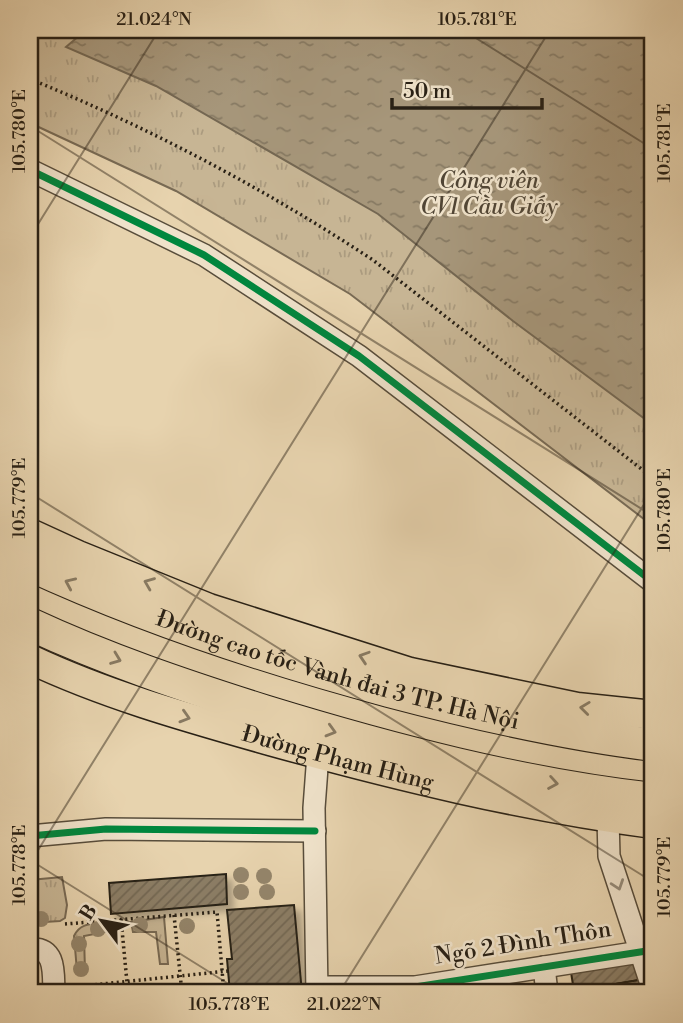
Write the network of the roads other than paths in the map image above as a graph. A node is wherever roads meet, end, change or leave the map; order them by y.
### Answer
1 (30, 170) edge
2 (30, 533) edge
3 (30, 565) edge
4 (653, 582) edge
5 (30, 624) edge
6 (30, 659) edge
7 (653, 715) edge
8 (653, 745) edge
9 (318, 754) junction
10 (653, 799) edge
11 (608, 818) junction
12 (653, 824) edge
13 (316, 831) junction
14 (30, 836) edge
15 (30, 949) edge
16 (647, 950) edge
17 (544, 967) junction
18 (63, 990) edge
19 (317, 990) edge
20 (414, 990) edge
21 (653, 990) edge
22 (547, 993) edge

1 - 4 street
7 -> 2 main road
8 -> 3 highway, Đường cao tốc Vành đai 3 TP. Hà Nội
5 -> 10 highway
6 -> 9 main road, Đường Phạm Hùng
9 - 11 main road, Đường Phạm Hùng
9 - 13 street
11 - 12 main road, Đường Phạm Hùng
11 -> 16 street
13 - 14 street
13 - 19 street
15 - 18 street
16 - 17 street, Ngõ 2 Đình Thôn
16 - 21 street
17 - 20 street, Ngõ 2 Đình Thôn
17 - 22 street
19 - 20 street, Ngõ 2 Đình Thôn

